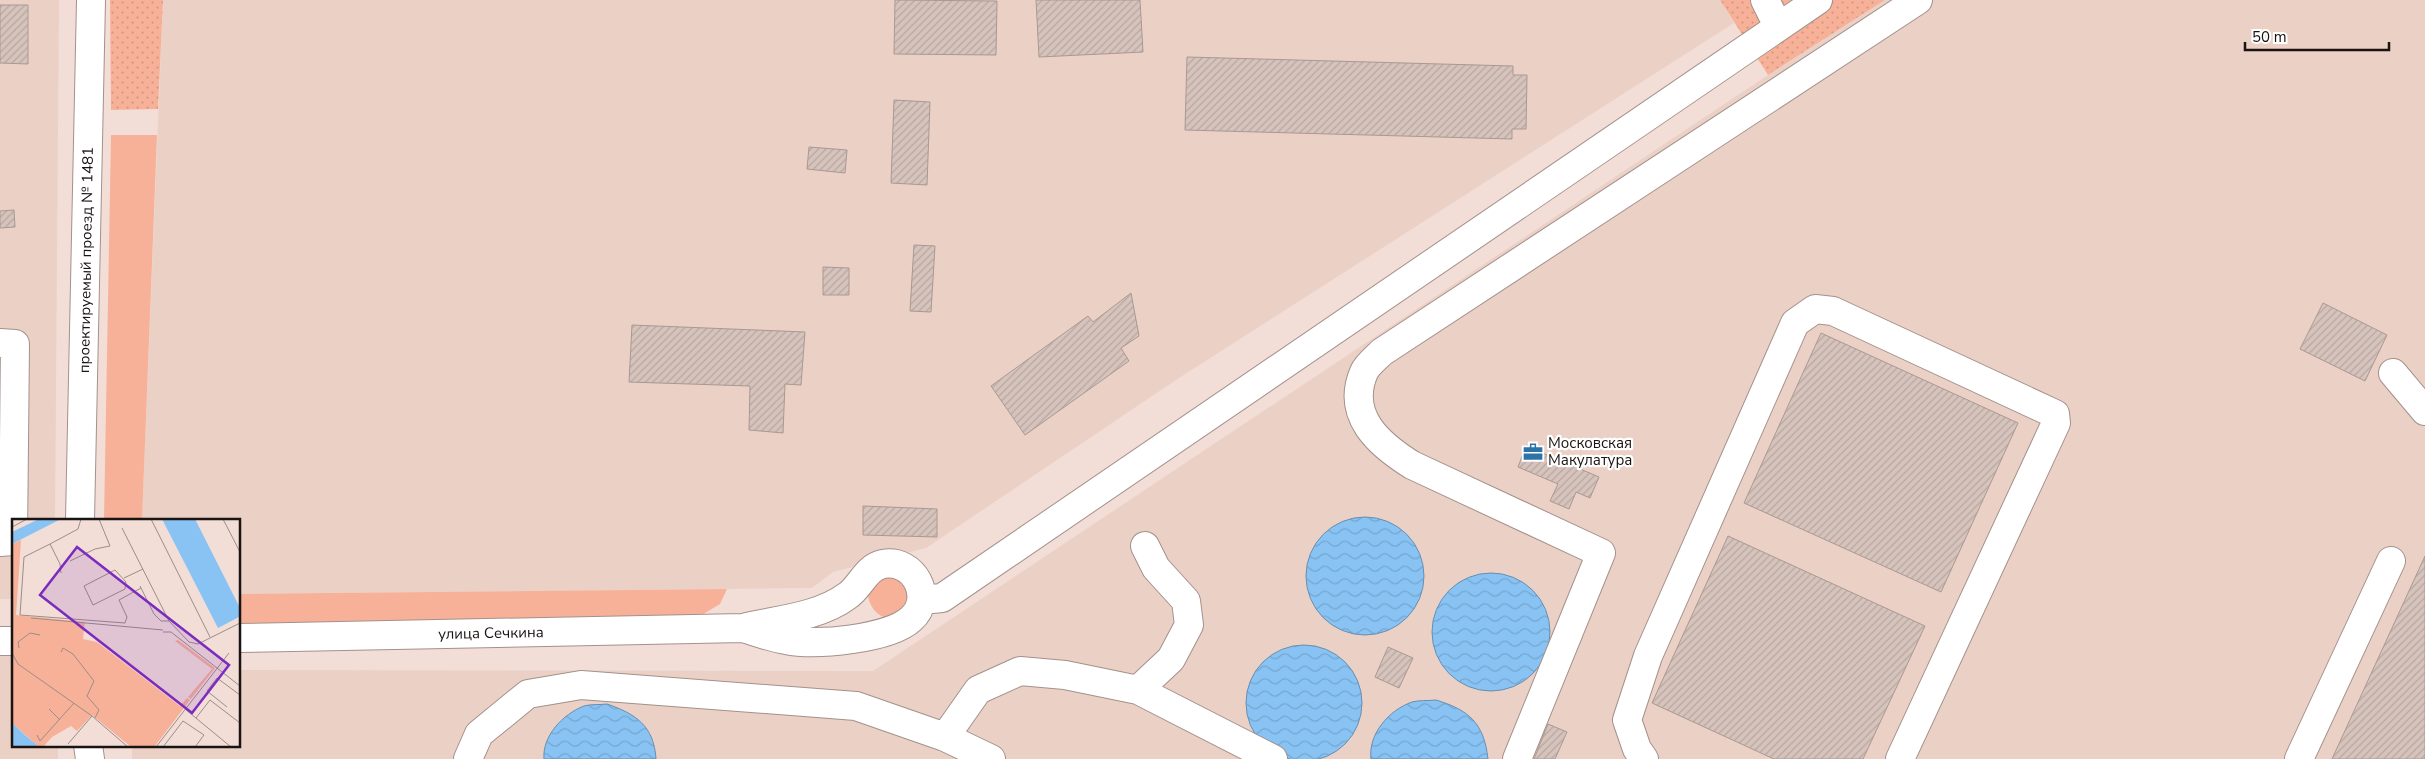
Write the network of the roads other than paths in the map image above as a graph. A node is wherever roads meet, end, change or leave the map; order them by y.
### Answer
1 (91, 0) edge
2 (1765, 0) edge
3 (1818, 0) edge
4 (1918, 0) edge
5 (1778, 26) junction
6 (0, 343) edge
7 (2393, 373) dead end
8 (2425, 411) edge
9 (13, 519) edge
10 (80, 519) edge
11 (1145, 546) dead end
12 (2391, 560) dead end
13 (922, 600) junction
14 (743, 628) junction
15 (240, 638) edge
16 (1138, 690) junction
17 (945, 737) junction
18 (88, 746) edge
19 (90, 759) edge
20 (468, 759) edge
21 (991, 759) edge
22 (1273, 759) edge
23 (1518, 759) edge
24 (1644, 759) edge
25 (1900, 759) edge
26 (2299, 759) edge

1 - 10 street, проектируемый проезд № 1481
2 - 5 street
3 - 5 street
4 - 23 street
5 - 13 street
6 - 9 street
7 - 8 street
11 - 16 street
12 - 26 street
13 - 14 street, улица Сечкина
13 - 14 street, улица Сечкина
14 - 15 street, улица Сечкина
16 - 17 street
16 - 22 street
17 - 20 street
17 - 21 street
18 - 19 street
24 - 25 street

